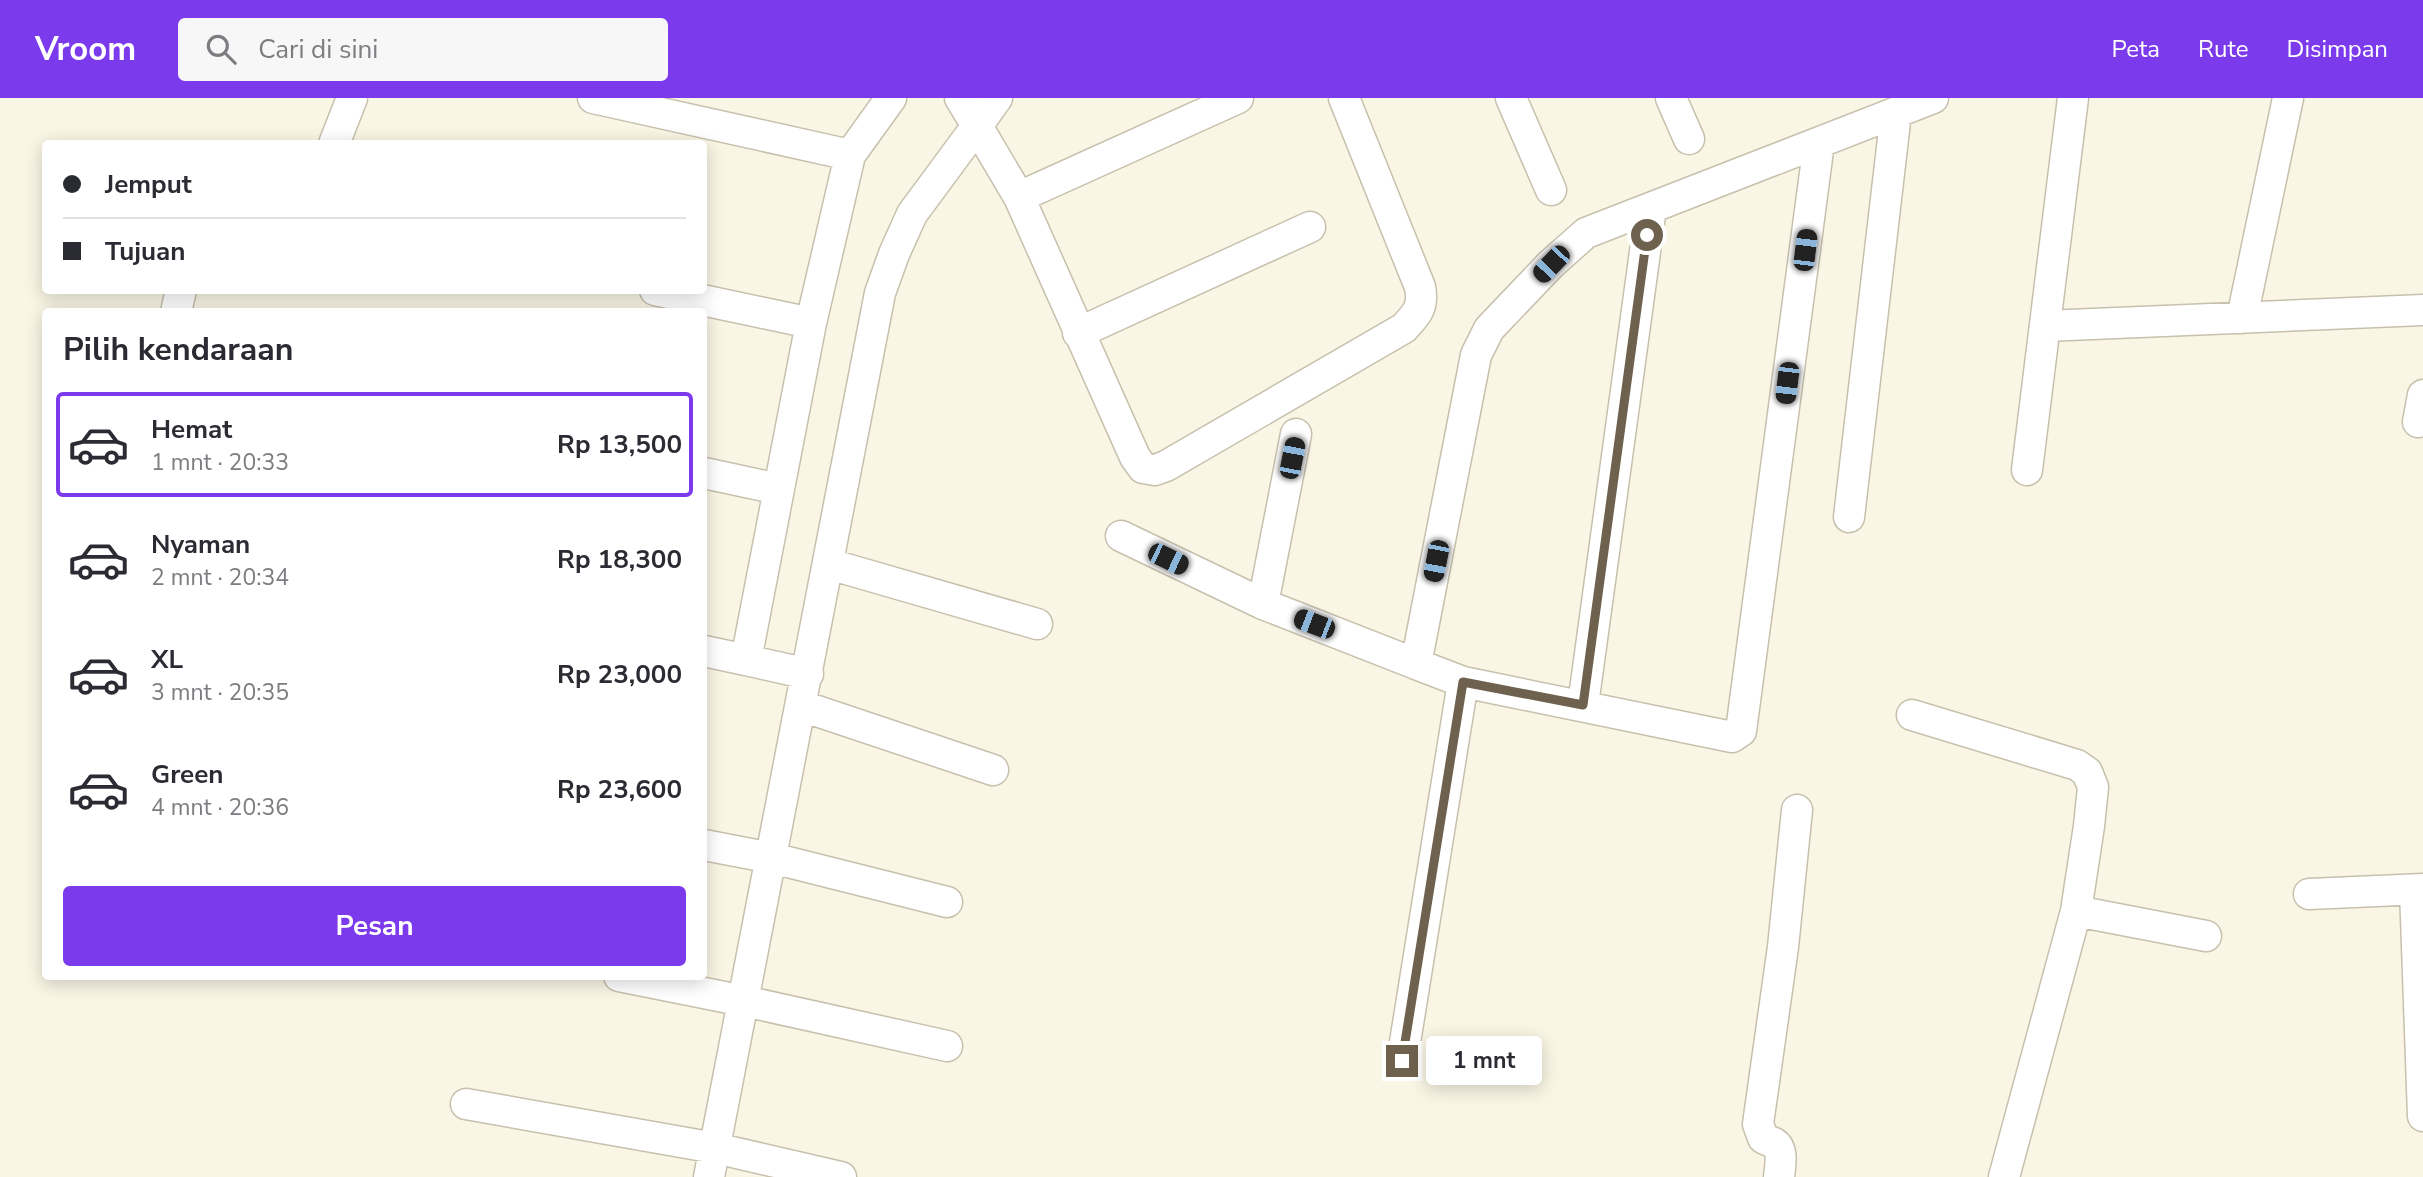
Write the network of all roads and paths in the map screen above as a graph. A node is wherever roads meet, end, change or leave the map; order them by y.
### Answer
1 (352, 98) edge
2 (593, 98) edge
3 (891, 98) edge
4 (960, 98) edge
5 (997, 98) edge
6 (1238, 98) edge
7 (1344, 98) edge
8 (1511, 98) edge
9 (1671, 98) edge
10 (1933, 98) edge
11 (2073, 98) edge
12 (2288, 98) edge
13 (636, 103) edge
14 (1896, 113) junction
15 (976, 126) junction
16 (1689, 139) dead end
17 (336, 140) edge
18 (1819, 143) junction
19 (850, 155) junction
20 (1551, 190) dead end
21 (1019, 197) junction
22 (1651, 208) junction
23 (1310, 227) dead end
24 (674, 294) edge
25 (2423, 310) edge
26 (2242, 318) junction
27 (811, 323) junction
28 (2045, 326) junction
29 (1078, 332) junction
30 (1296, 434) dead end
31 (2027, 470) dead end
32 (707, 473) edge
33 (779, 489) junction
34 (1849, 517) dead end
35 (1121, 536) dead end
36 (829, 564) junction
37 (1263, 604) junction
38 (1037, 624) dead end
39 (707, 652) edge
40 (754, 662) junction
41 (1416, 664) junction
42 (806, 673) junction
43 (1463, 682) junction
44 (1583, 705) junction
45 (802, 706) junction
46 (1912, 715) dead end
47 (993, 770) dead end
48 (1797, 810) dead end
49 (707, 846) edge
50 (772, 858) junction
51 (2419, 890) edge
52 (2309, 894) dead end
53 (947, 902) dead end
54 (2076, 911) junction
55 (2206, 936) dead end
56 (639, 980) edge
57 (744, 1001) junction
58 (947, 1046) dead end
59 (1402, 1061) dead end
60 (466, 1104) dead end
61 (2423, 1116) edge
62 (712, 1163) edge
63 (841, 1177) edge
64 (1779, 1177) edge
65 (2004, 1177) edge

1 - 17 street
2 - 13 street
3 - 19 street
4 - 15 street
5 - 15 street
6 - 21 street
7 - 29 street
8 - 20 street
9 - 16 street
10 - 14 street
11 - 28 street
12 - 26 street
13 - 19 street
14 - 18 street
14 - 34 street
15 - 21 street
15 - 36 street
18 - 22 street
18 - 44 street
19 - 27 street
21 - 29 street
22 - 41 street
22 - 44 street
23 - 29 street
24 - 27 street
25 - 26 street
26 - 28 street
27 - 33 street
28 - 31 street
30 - 37 street
32 - 33 street
33 - 40 street
35 - 37 street
36 - 38 street
36 - 42 street
37 - 41 street
39 - 40 street
40 - 42 street
41 - 43 street
42 - 45 street
43 - 44 street
43 - 59 street
45 - 47 street
45 - 50 street
46 - 54 street
48 - 64 street
49 - 50 street
50 - 53 street
50 - 57 street
51 - 52 street
51 - 61 street
54 - 55 street
54 - 65 street
56 - 57 street
57 - 58 street
57 - 62 street
60 - 62 street
62 - 63 street

